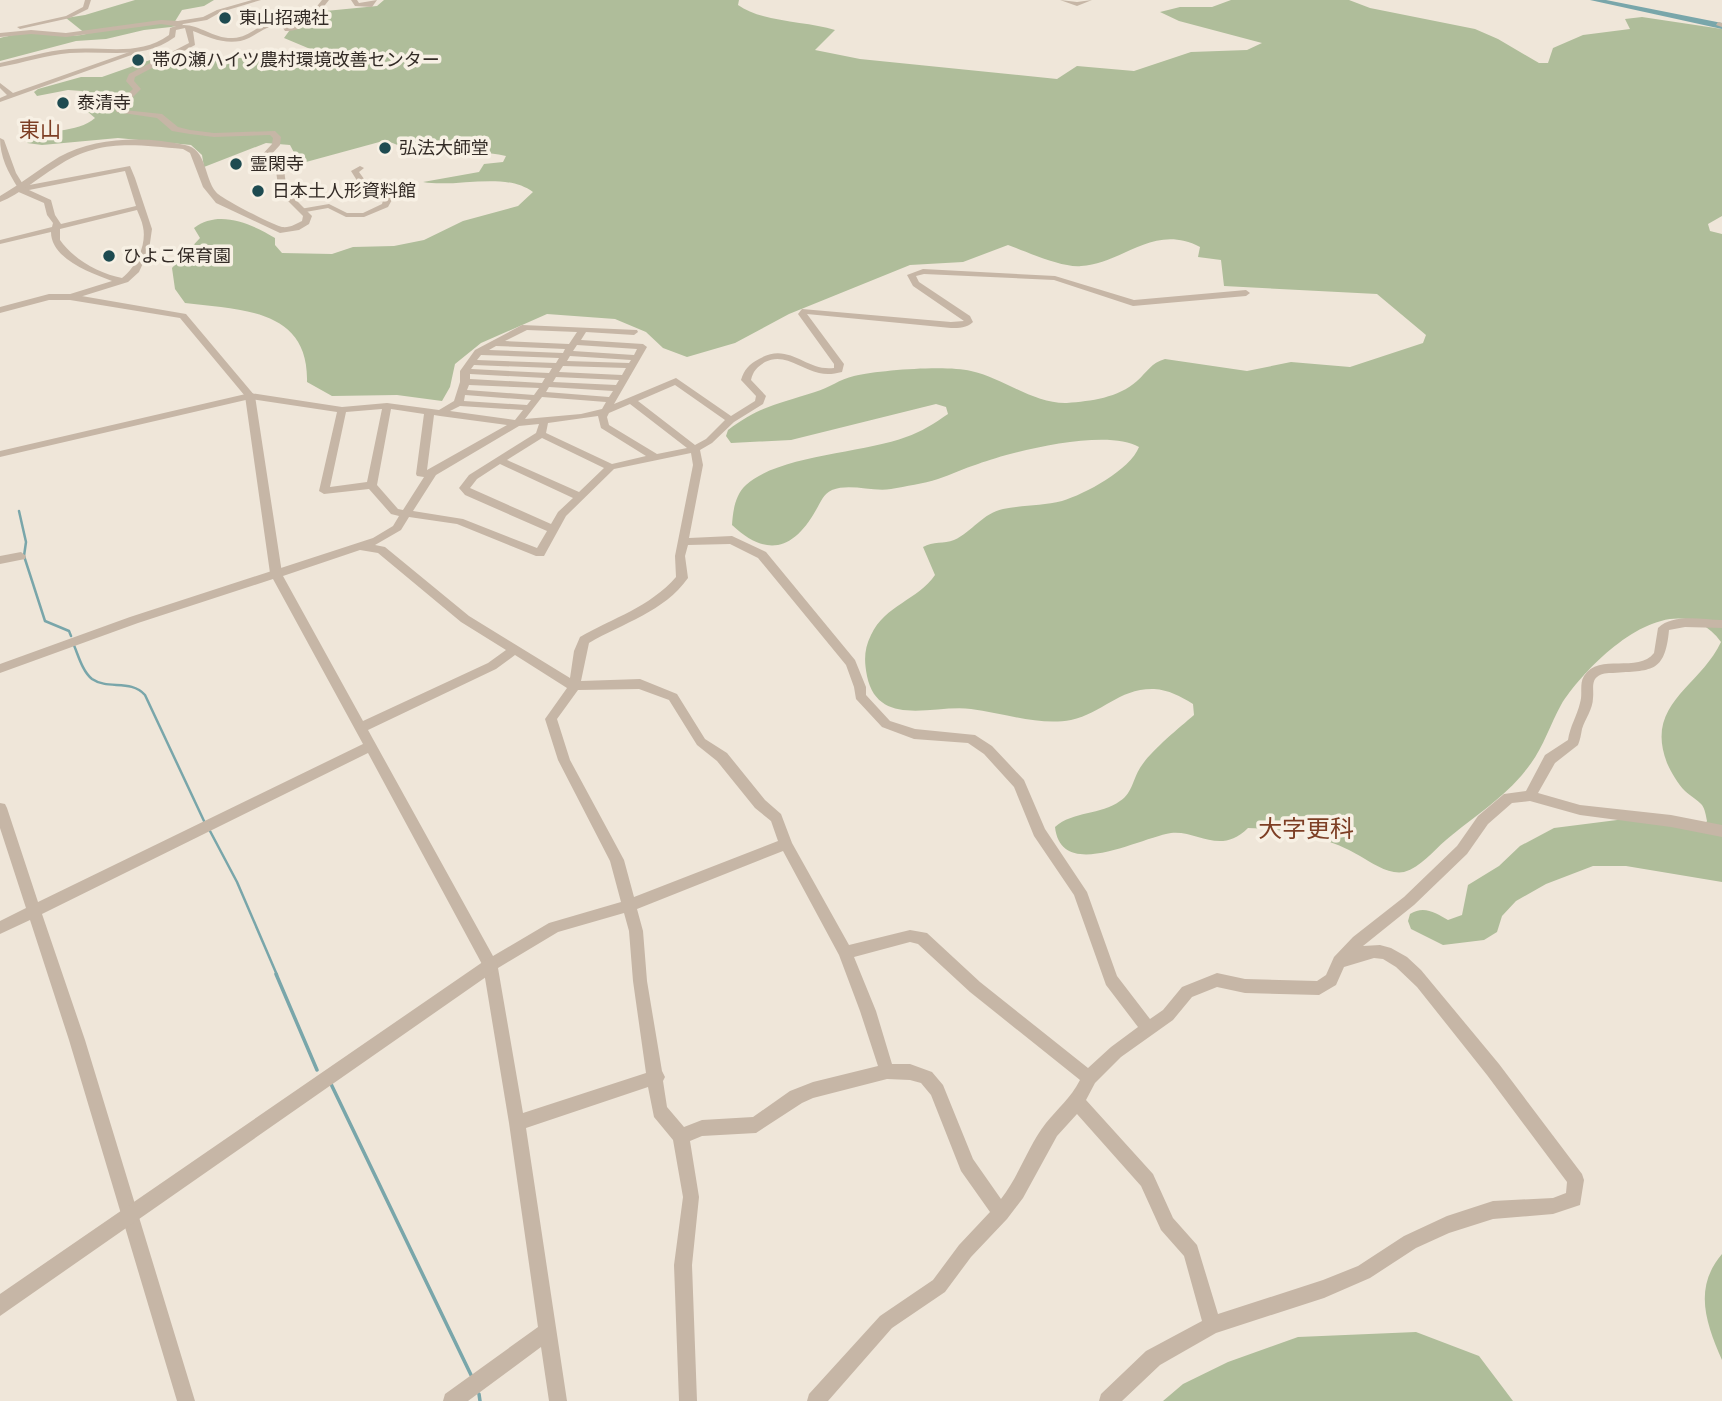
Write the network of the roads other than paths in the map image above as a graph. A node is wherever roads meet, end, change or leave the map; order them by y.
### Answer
1 (88, 0) edge
2 (258, 0) edge
3 (326, 0) edge
4 (354, 0) edge
5 (374, 0) edge
6 (1063, 0) edge
7 (1089, 0) edge
8 (182, 25) junction
9 (0, 33) edge
10 (135, 52) junction
11 (0, 65) edge
12 (0, 85) edge
13 (12, 96) junction
14 (0, 100) edge
15 (1, 146) edge
16 (360, 168) dead end
17 (21, 189) junction
18 (0, 199) edge
19 (140, 207) junction
20 (303, 211) junction
21 (57, 227) junction
22 (0, 242) edge
23 (119, 281) junction
24 (1247, 293) dead end
25 (70, 297) junction
26 (0, 310) edge
27 (634, 332) dead end
28 (493, 343) junction
29 (478, 352) junction
30 (471, 362) junction
31 (635, 362) junction
32 (560, 365) junction
33 (465, 371) junction
34 (625, 378) junction
35 (463, 387) junction
36 (618, 388) junction
37 (250, 396) junction
38 (612, 400) junction
39 (633, 402) junction
40 (458, 403) junction
41 (387, 406) junction
42 (530, 408) junction
43 (342, 410) junction
44 (607, 411) junction
45 (435, 413) junction
46 (731, 420) junction
47 (544, 421) junction
48 (517, 423) junction
49 (541, 435) junction
50 (695, 449) junction
51 (0, 454) edge
52 (656, 458) junction
53 (500, 460) junction
54 (611, 467) junction
55 (432, 473) junction
56 (372, 485) junction
57 (578, 496) junction
58 (405, 514) junction
59 (553, 529) junction
60 (683, 542) junction
61 (362, 547) junction
62 (21, 556) dead end
63 (0, 560) edge
64 (276, 573) junction
65 (1722, 624) edge
66 (515, 649) junction
67 (0, 669) edge
68 (574, 686) junction
69 (361, 727) junction
70 (371, 746) junction
71 (1530, 796) junction
72 (0, 808) edge
73 (1722, 831) edge
74 (786, 844) junction
75 (631, 905) junction
76 (34, 911) junction
77 (0, 928) edge
78 (845, 953) junction
79 (1339, 962) junction
80 (490, 965) junction
81 (1149, 1029) junction
82 (887, 1071) junction
83 (657, 1077) junction
84 (1089, 1078) junction
85 (1077, 1102) junction
86 (517, 1123) junction
87 (681, 1136) junction
88 (1001, 1213) junction
89 (130, 1216) junction
90 (0, 1306) edge
91 (1212, 1325) junction
92 (549, 1330) junction
93 (186, 1401) edge
94 (452, 1401) edge
95 (558, 1401) edge
96 (688, 1401) edge
97 (816, 1401) edge
98 (1108, 1401) edge

1 - 9 street
2 - 8 street
3 - 8 street
4 - 5 street
6 - 7 street
8 - 9 street
8 - 10 street
8 - 20 street
10 - 11 street
10 - 13 street
12 - 13 street
13 - 14 street
15 - 17 street
16 - 20 street
17 - 18 street
17 - 19 street
17 - 20 street
17 - 21 street
19 - 21 street
19 - 23 street
21 - 22 street
21 - 23 street
23 - 25 street
24 - 46 street
25 - 26 street
25 - 37 street
27 - 32 street
28 - 29 street
28 - 32 street
28 - 32 street
29 - 30 street
29 - 32 street
30 - 32 street
30 - 33 street
31 - 32 street
31 - 32 street
31 - 34 street
32 - 33 street
32 - 34 street
32 - 35 street
32 - 36 street
32 - 38 street
32 - 42 street
33 - 35 street
34 - 36 street
35 - 40 street
36 - 38 street
37 - 43 street
37 - 51 street
37 - 64 street
38 - 44 street
39 - 44 street
39 - 46 street
39 - 50 street
40 - 42 street
40 - 45 street
41 - 43 street
41 - 45 street
41 - 56 street
42 - 48 street
43 - 56 street
44 - 47 street
44 - 52 street
45 - 48 street
45 - 55 street
46 - 50 street
47 - 48 street
47 - 49 street
48 - 55 street
49 - 53 street
49 - 54 street
50 - 52 street
50 - 60 street
52 - 54 street
53 - 57 street
53 - 59 street
54 - 57 street
55 - 58 street
56 - 58 street
57 - 59 street
58 - 59 street
58 - 61 street
60 - 68 street
60 - 81 street
61 - 64 street
61 - 66 street
62 - 63 street
64 - 67 street
64 - 69 street
65 - 71 street
66 - 68 street
66 - 69 street
68 - 74 street
68 - 75 street
69 - 70 street
70 - 76 street
70 - 80 street
71 - 73 street
71 - 79 street
72 - 76 street
74 - 75 street
74 - 78 street
75 - 80 street
75 - 83 street
76 - 77 street
76 - 89 street
78 - 82 street
78 - 84 street
79 - 81 street
79 - 91 street
80 - 86 street
80 - 89 street
81 - 84 street
82 - 87 street
82 - 88 street
83 - 86 street
83 - 87 street
84 - 85 street
85 - 88 street
85 - 91 street
86 - 92 street
87 - 96 street
88 - 97 street
89 - 90 street
89 - 93 street
91 - 98 street
92 - 94 street
92 - 95 street

